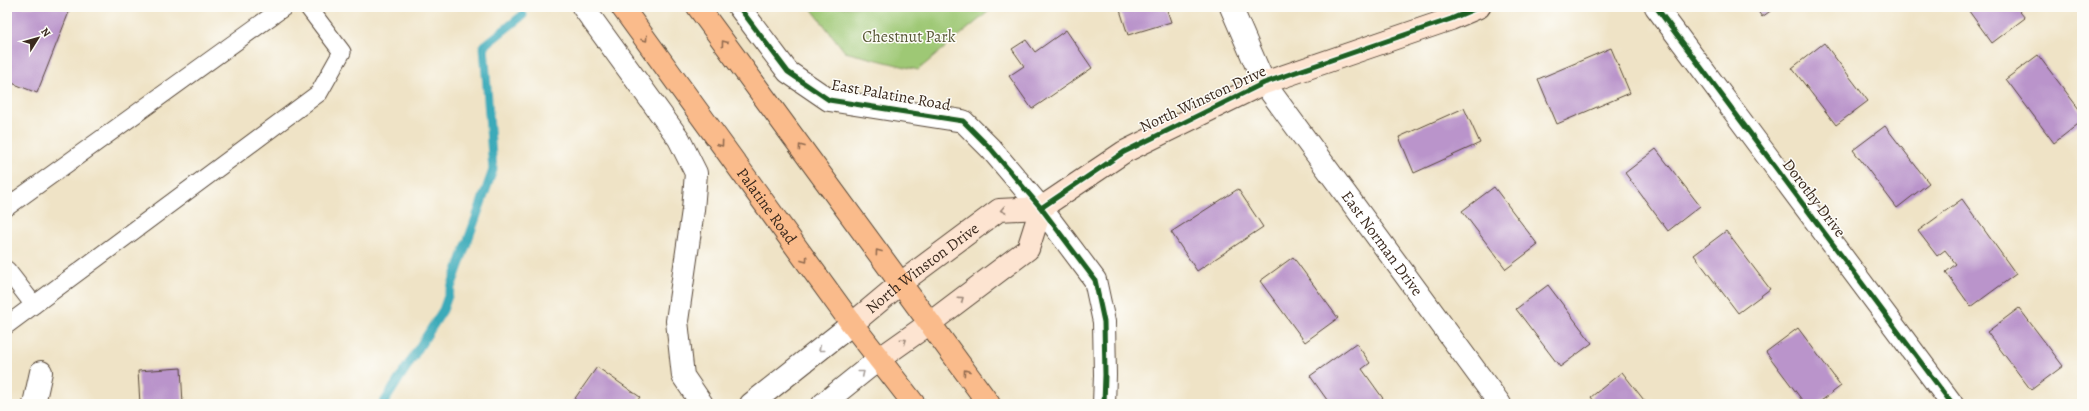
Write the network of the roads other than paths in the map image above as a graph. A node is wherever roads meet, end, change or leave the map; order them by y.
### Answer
1 (284, 7) edge
2 (308, 7) edge
3 (583, 7) edge
4 (622, 7) edge
5 (698, 7) edge
6 (739, 7) edge
7 (1231, 7) edge
8 (1479, 7) edge
9 (1656, 7) edge
10 (1264, 83) junction
11 (7, 207) edge
12 (1041, 208) junction
13 (7, 270) edge
14 (901, 283) junction
15 (34, 305) junction
16 (930, 323) junction
17 (852, 324) junction
18 (7, 325) edge
19 (879, 359) junction
20 (41, 372) dead end
21 (34, 404) edge
22 (702, 404) edge
23 (751, 404) edge
24 (822, 404) edge
25 (914, 404) edge
26 (989, 404) edge
27 (1104, 404) edge
28 (1500, 404) edge
29 (1952, 404) edge

1 - 11 lane
2 - 15 lane
3 - 22 street
4 -> 17 main road, Palatine Road
14 -> 5 main road
6 - 12 street, East Palatine Road
7 - 10 street, East Norman Drive
8 - 10 street, North Winston Drive
9 - 29 street, Dorothy Drive
10 - 12 street, North Winston Drive
10 - 28 street, East Norman Drive
12 -> 14 street, North Winston Drive
16 -> 12 street
12 - 27 street, East Palatine Road
13 - 15 lane
14 - 16 main road
14 - 17 street, North Winston Drive
15 - 18 lane
19 -> 16 street
26 -> 16 main road
17 - 19 main road, Palatine Road
17 -> 23 street
24 -> 19 street
19 - 25 main road, Palatine Road
20 - 21 street

